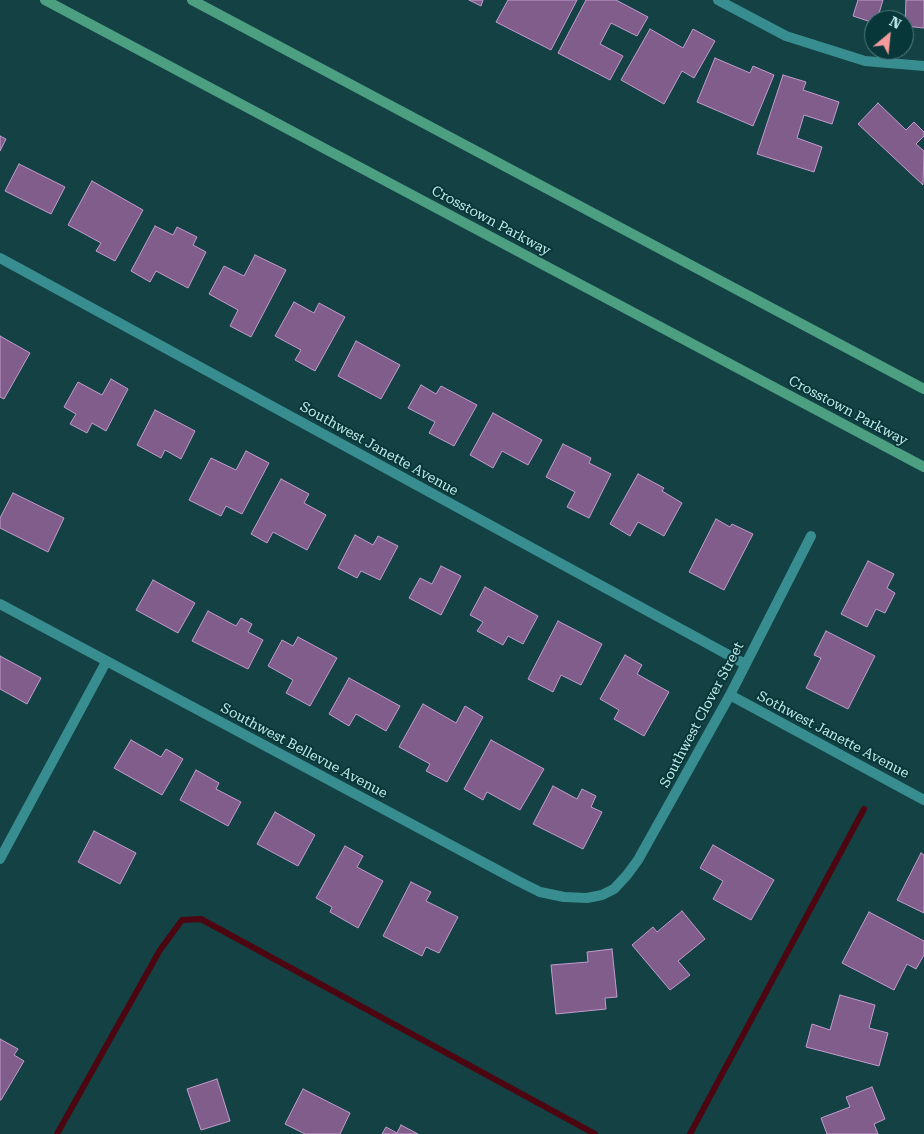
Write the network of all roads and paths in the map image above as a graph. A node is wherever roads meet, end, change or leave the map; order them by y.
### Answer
1 (44, 0) edge
2 (192, 0) edge
3 (718, 0) edge
4 (924, 66) edge
5 (0, 258) edge
6 (924, 389) edge
7 (924, 467) edge
8 (812, 536) dead end
9 (0, 604) edge
10 (106, 662) junction
11 (745, 664) junction
12 (730, 695) junction
13 (924, 800) edge
14 (0, 859) edge
15 (602, 895) joint

1 - 7 main road, Crosstown Parkway
2 - 6 main road
3 - 4 street
5 - 11 street, Southwest Janette Avenue
8 - 11 street, Southwest Clover Street
9 - 10 street, Southwest Bellevue Avenue
10 - 14 street
10 - 15 street, Southwest Bellevue Avenue
11 - 12 street, Southwest Clover Street
12 - 13 street, Sothwest Janette Avenue
12 - 15 street, Southwest Clover Street

